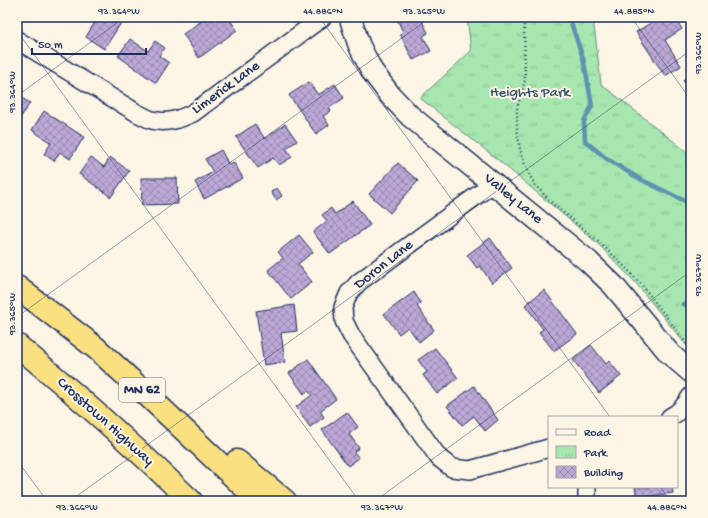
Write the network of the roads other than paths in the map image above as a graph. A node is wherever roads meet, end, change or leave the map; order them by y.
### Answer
1 (323, 17) edge
2 (350, 17) edge
3 (17, 40) edge
4 (494, 184) junction
5 (17, 287) edge
6 (17, 345) edge
7 (96, 348) junction
8 (691, 372) edge
9 (691, 396) edge
10 (673, 416) edge
11 (548, 448) edge
12 (587, 488) edge
13 (191, 501) edge
14 (259, 501) edge
15 (285, 501) edge
16 (587, 501) edge

1 - 3 street, Limerick Lane
2 - 4 street, Valley Lane
4 - 8 street, Valley Lane
4 - 11 street, Doron Lane
5 - 7 highway, MN 62
6 - 13 highway, Crosstown Highway
7 - 14 highway, MN 62
7 - 15 highway
9 - 10 street
12 - 16 street

